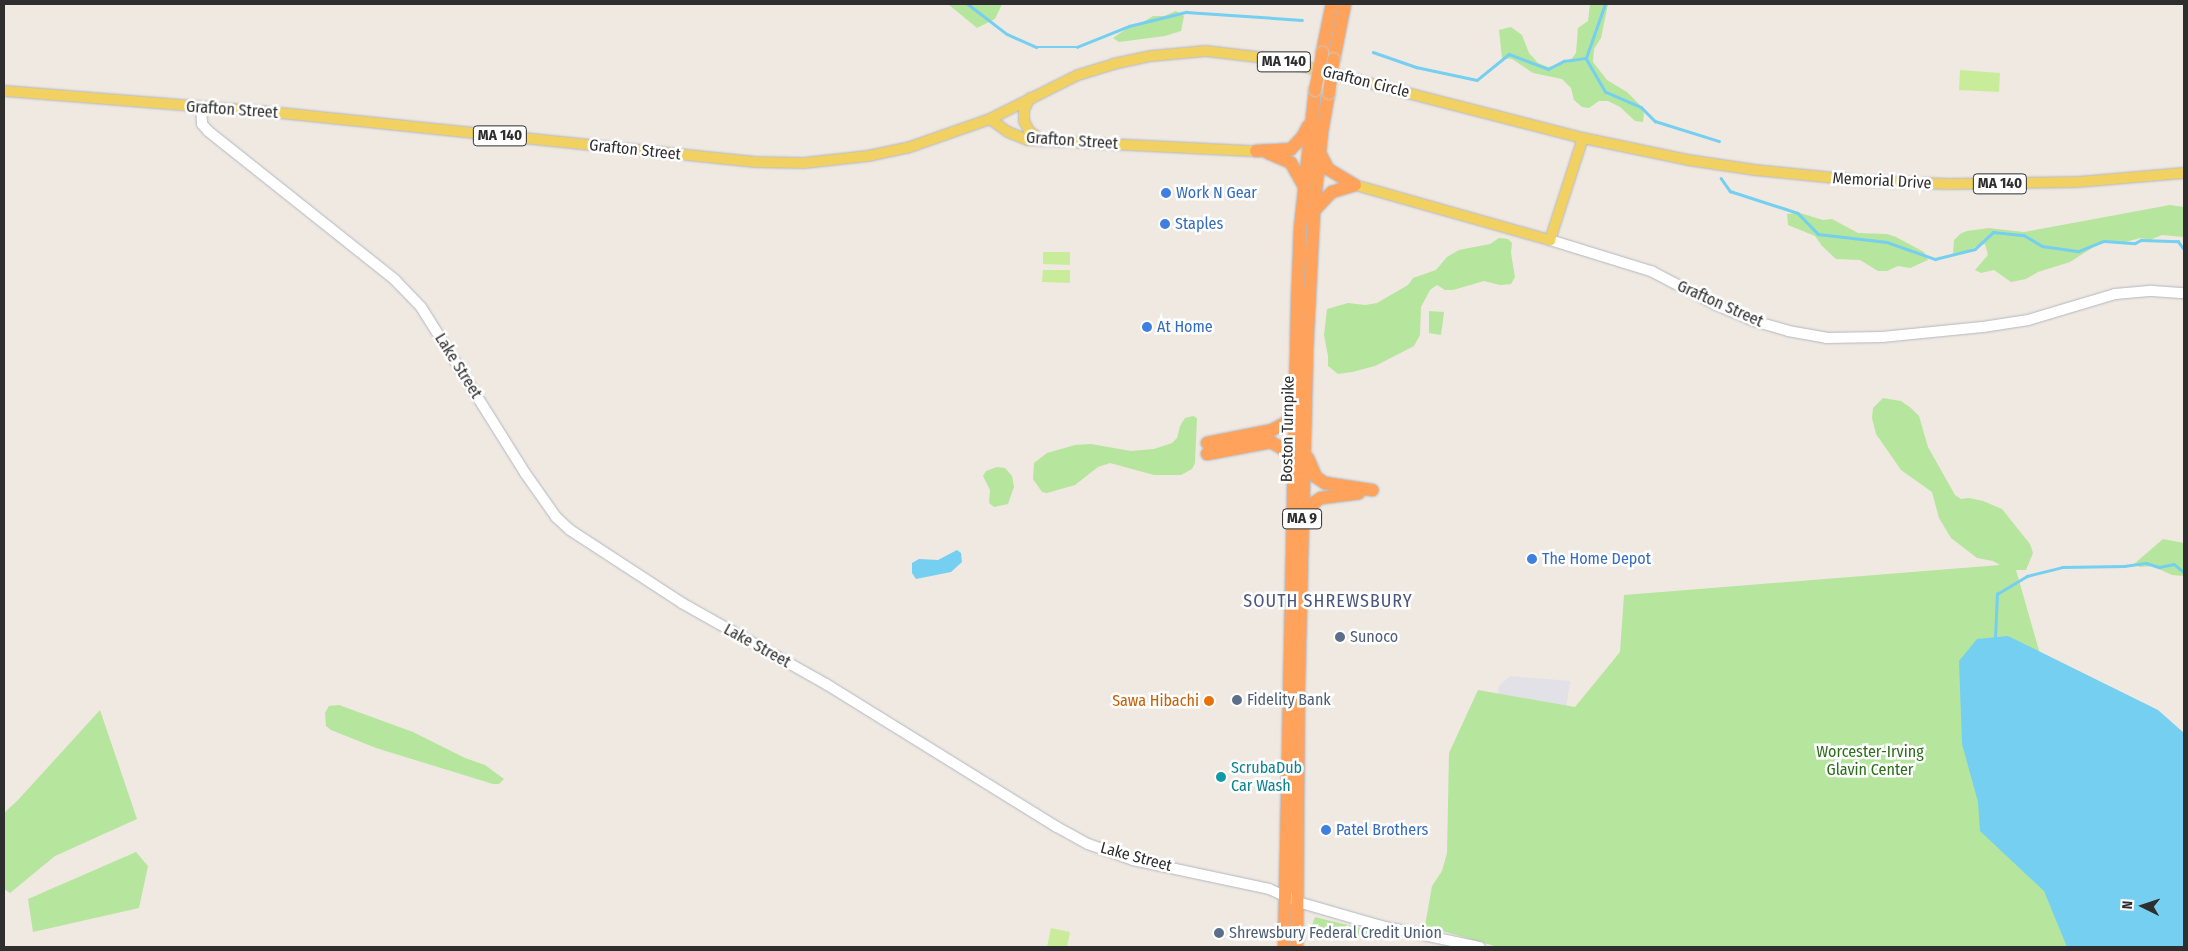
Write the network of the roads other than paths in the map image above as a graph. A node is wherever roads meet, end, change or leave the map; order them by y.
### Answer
1 (1332, 4) edge
2 (1345, 4) edge
3 (4, 91) edge
4 (1030, 98) junction
5 (201, 108) junction
6 (990, 118) junction
7 (1311, 122) junction
8 (1583, 138) junction
9 (1045, 141) junction
10 (1320, 149) junction
11 (1256, 151) junction
12 (2184, 173) edge
13 (1355, 185) junction
14 (1304, 188) junction
15 (1314, 211) junction
16 (1550, 240) junction
17 (2184, 293) edge
18 (1295, 409) junction
19 (1305, 448) junction
20 (1294, 468) junction
21 (1302, 525) junction
22 (1284, 895) junction
23 (1298, 902) junction
24 (1284, 947) edge
25 (1297, 947) edge
26 (1480, 947) edge

1 - 7 highway, Boston Turnpike / MA 9, bridge
2 - 10 highway, Boston Turnpike / MA 9, bridge
3 - 5 main road, Grafton Street / MA 140
4 - 6 main road, Grafton Circle / MA 140
4 - 8 main road, Grafton Circle / MA 140
4 - 9 main road
5 - 6 main road, Grafton Street / MA 140
5 - 22 street, Lake Street
6 - 9 main road, Grafton Street
7 - 11 highway
7 - 14 highway, Boston Turnpike / MA 9
8 - 12 main road, Memorial Drive / MA 140
8 - 16 main road
9 - 11 main road, Grafton Street
10 - 13 highway
10 - 15 highway, Boston Turnpike / MA 9
11 - 14 highway
13 - 15 highway
13 - 16 main road, Grafton Street
14 - 18 highway, Boston Turnpike / MA 9
15 - 19 highway, Boston Turnpike / MA 9
16 - 17 street, Grafton Street
18 - 20 highway, Boston Turnpike / MA 9
18 - 20 highway
19 - 21 highway, Boston Turnpike / MA 9
19 - 21 highway
20 - 22 highway, Boston Turnpike / MA 9
21 - 23 highway, Boston Turnpike / MA 9
22 - 23 street, Lake Street
22 - 24 highway, Boston Turnpike / MA 9
23 - 25 highway, Boston Turnpike / MA 9
23 - 26 street, Lake Street

